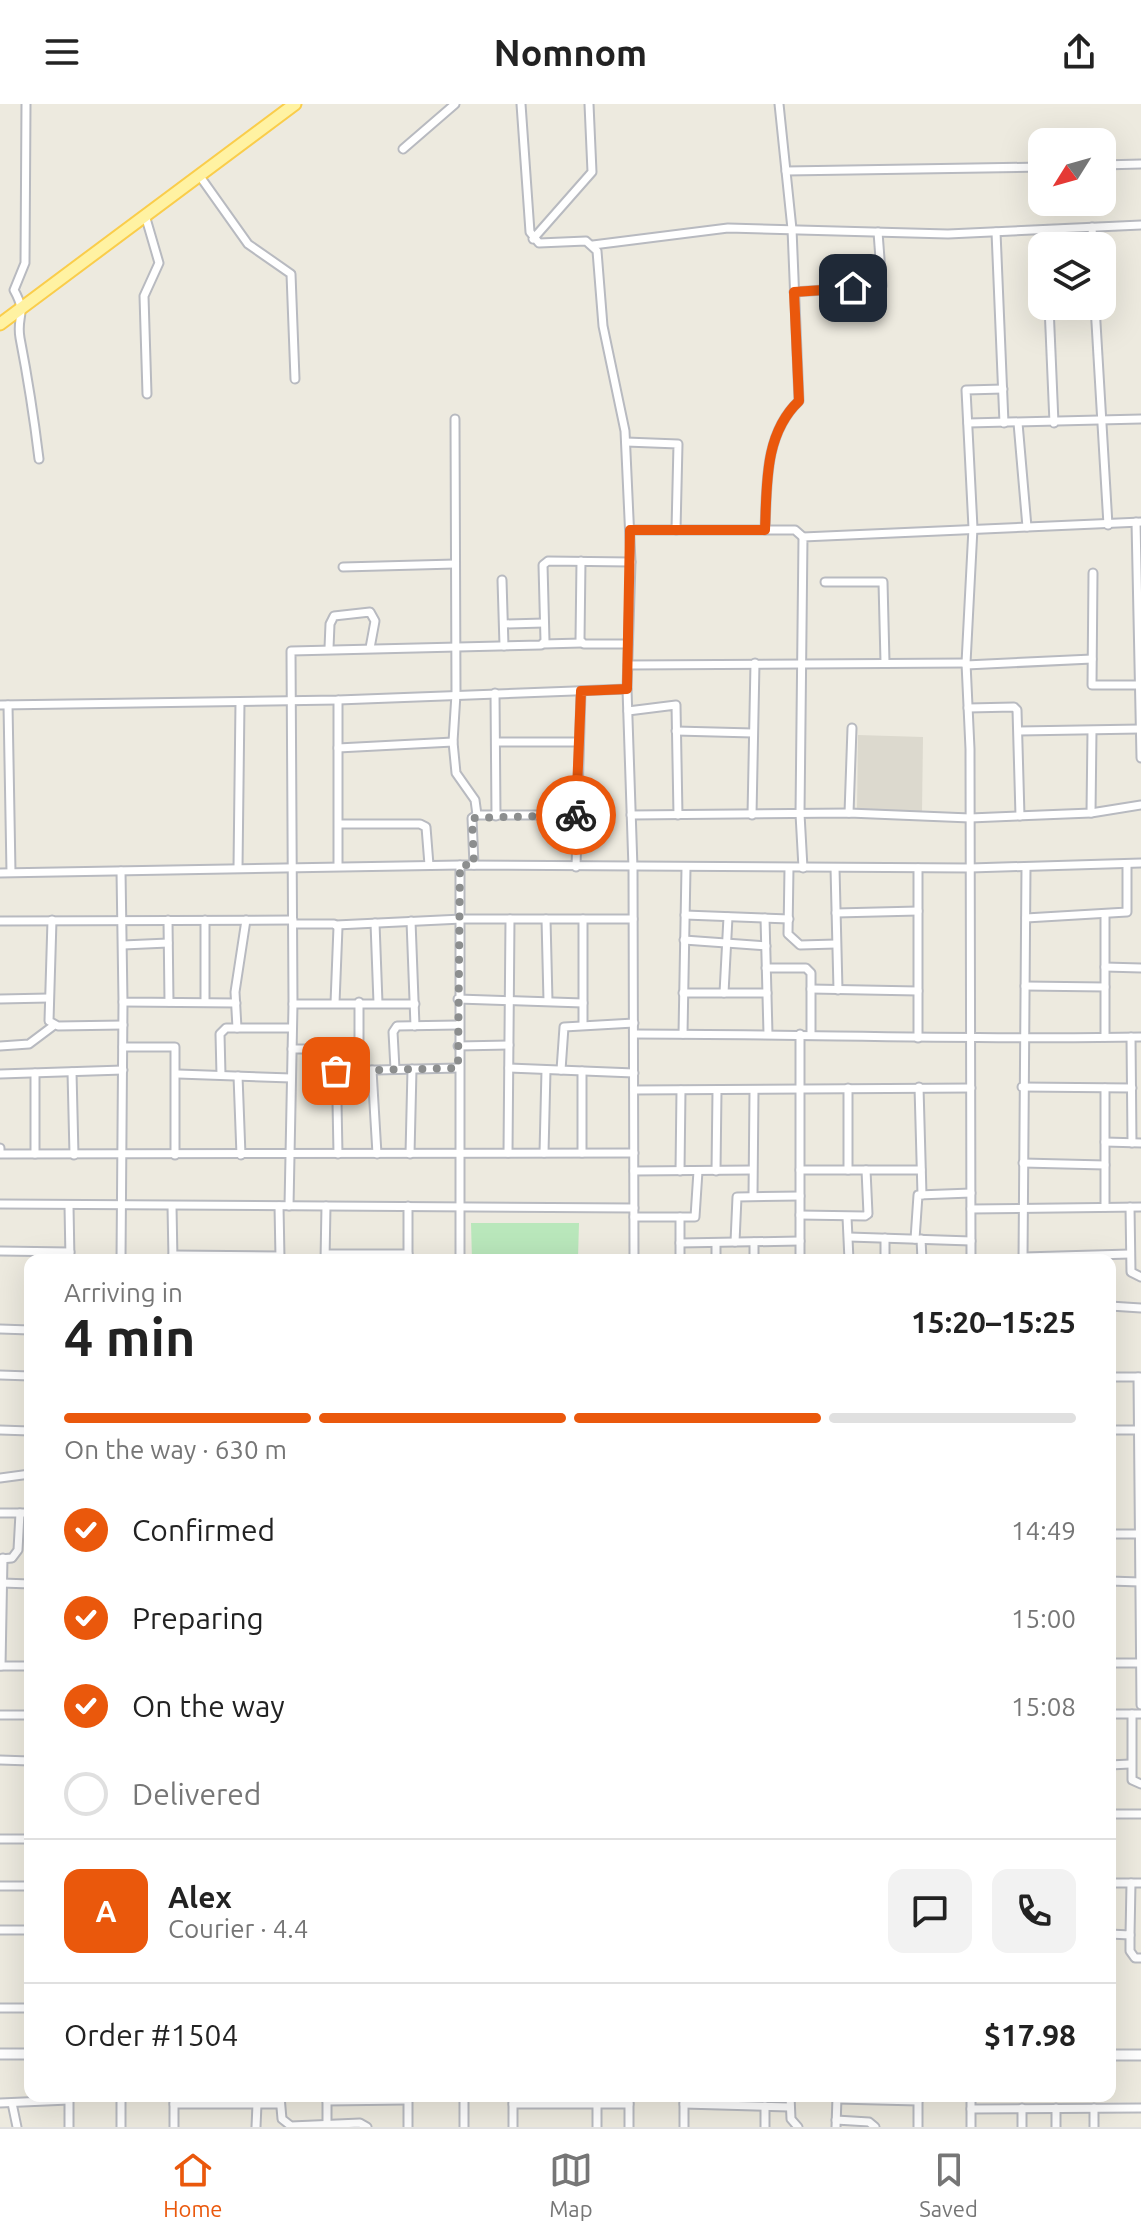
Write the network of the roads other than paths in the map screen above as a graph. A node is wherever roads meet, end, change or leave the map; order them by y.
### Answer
1 (26, 104) edge
2 (295, 104) edge
3 (455, 104) edge
4 (521, 104) edge
5 (589, 104) edge
6 (779, 104) edge
7 (403, 149) dead end
8 (1141, 164) edge
9 (1116, 165) edge
10 (1028, 167) edge
11 (786, 171) junction
12 (199, 175) junction
13 (145, 215) junction
14 (1141, 225) edge
15 (1092, 227) junction
16 (792, 229) junction
17 (1045, 230) joint
18 (878, 232) junction
19 (996, 232) junction
20 (1092, 232) edge
21 (533, 239) junction
22 (593, 245) junction
23 (794, 292) junction
24 (23, 306) junction
25 (1050, 320) edge
26 (1096, 320) edge
27 (0, 324) edge
28 (295, 379) dead end
29 (1003, 389) junction
30 (147, 394) dead end
31 (455, 419) dead end
32 (1141, 419) edge
33 (1100, 421) junction
34 (968, 423) junction
35 (1004, 423) junction
36 (1018, 423) junction
37 (1054, 423) junction
38 (626, 442) junction
39 (39, 459) dead end
40 (1138, 522) edge
41 (1108, 525) junction
42 (1027, 527) junction
43 (973, 528) junction
44 (630, 530) junction
45 (676, 530) junction
46 (765, 530) junction
47 (803, 537) junction
48 (581, 561) junction
49 (631, 562) junction
50 (455, 564) junction
51 (343, 567) dead end
52 (1093, 573) dead end
53 (502, 580) dead end
54 (825, 582) dead end
55 (544, 623) junction
56 (504, 624) junction
57 (582, 643) junction
58 (543, 644) junction
59 (628, 644) junction
60 (504, 646) junction
61 (456, 647) junction
62 (329, 648) junction
63 (370, 648) junction
64 (1092, 659) junction
65 (801, 662) junction
66 (885, 662) junction
67 (755, 663) junction
68 (966, 664) junction
69 (628, 665) junction
70 (1137, 685) junction
71 (627, 689) junction
72 (581, 691) junction
73 (495, 693) junction
74 (456, 694) junction
75 (338, 700) junction
76 (291, 701) junction
77 (1140, 701) edge
78 (240, 702) junction
79 (4, 705) edge
80 (968, 708) junction
81 (628, 711) junction
82 (852, 728) dead end
83 (1140, 729) edge
84 (676, 731) junction
85 (1019, 731) junction
86 (1092, 731) junction
87 (753, 733) junction
88 (453, 742) junction
89 (496, 742) junction
90 (579, 742) junction
91 (338, 748) junction
92 (1141, 758) edge
93 (1141, 805) edge
94 (849, 813) junction
95 (1091, 813) junction
96 (800, 814) junction
97 (477, 815) junction
98 (578, 815) junction
99 (631, 815) junction
100 (678, 815) junction
101 (752, 815) junction
102 (496, 816) junction
103 (1020, 816) junction
104 (970, 818) junction
105 (339, 824) junction
106 (1141, 863) edge
107 (1127, 864) junction
108 (429, 865) junction
109 (460, 865) junction
110 (474, 865) junction
111 (338, 866) junction
112 (576, 867) junction
113 (1026, 867) junction
114 (238, 868) junction
115 (291, 868) junction
116 (633, 868) junction
117 (686, 868) junction
118 (789, 868) junction
119 (803, 868) junction
120 (835, 868) junction
121 (918, 868) junction
122 (970, 868) junction
123 (121, 871) junction
124 (11, 872) junction
125 (0, 873) edge
126 (918, 911) junction
127 (836, 913) junction
128 (685, 915) junction
129 (1105, 915) junction
130 (728, 917) junction
131 (765, 918) junction
132 (1026, 918) junction
133 (122, 919) junction
134 (462, 919) junction
135 (510, 919) junction
136 (546, 919) junction
137 (583, 919) junction
138 (633, 919) junction
139 (789, 919) junction
140 (52, 920) junction
141 (168, 920) junction
142 (205, 920) junction
143 (246, 920) junction
144 (0, 921) edge
145 (411, 921) junction
146 (293, 922) junction
147 (375, 923) junction
148 (336, 925) junction
149 (684, 940) junction
150 (168, 943) junction
151 (726, 943) junction
152 (836, 944) junction
153 (123, 945) junction
154 (766, 946) junction
155 (1105, 967) junction
156 (766, 968) junction
157 (1141, 968) edge
158 (1025, 986) junction
159 (1105, 987) junction
160 (811, 989) junction
161 (838, 990) junction
162 (918, 991) junction
163 (683, 993) junction
164 (724, 993) junction
165 (767, 993) junction
166 (49, 998) junction
167 (0, 999) edge
168 (458, 999) junction
169 (510, 999) junction
170 (548, 1001) junction
171 (123, 1002) junction
172 (169, 1002) junction
173 (205, 1002) junction
174 (359, 1002) junction
175 (236, 1003) junction
176 (335, 1003) junction
177 (378, 1003) junction
178 (583, 1003) junction
179 (293, 1004) junction
180 (415, 1004) junction
181 (634, 1023) junction
182 (583, 1024) junction
183 (123, 1025) junction
184 (458, 1025) junction
185 (53, 1026) junction
186 (415, 1026) junction
187 (237, 1028) junction
188 (292, 1028) junction
189 (634, 1034) junction
190 (683, 1034) junction
191 (768, 1034) junction
192 (800, 1034) junction
193 (811, 1034) junction
194 (1105, 1037) junction
195 (1131, 1037) junction
196 (1141, 1037) edge
197 (918, 1038) junction
198 (1022, 1038) junction
199 (971, 1039) junction
200 (509, 1045) junction
201 (0, 1046) edge
202 (458, 1046) junction
203 (123, 1047) junction
204 (292, 1049) junction
205 (336, 1050) junction
206 (458, 1068) junction
207 (509, 1068) junction
208 (395, 1069) junction
209 (412, 1069) junction
210 (123, 1070) junction
211 (372, 1070) junction
212 (546, 1070) junction
213 (561, 1070) junction
214 (336, 1071) junction
215 (582, 1071) junction
216 (72, 1072) junction
217 (35, 1073) junction
218 (634, 1073) junction
219 (0, 1074) edge
220 (178, 1074) junction
221 (221, 1075) junction
222 (238, 1076) junction
223 (291, 1078) junction
224 (919, 1087) junction
225 (1022, 1087) junction
226 (848, 1088) junction
227 (971, 1088) junction
228 (1105, 1088) junction
229 (1132, 1088) junction
230 (800, 1089) junction
231 (634, 1090) junction
232 (681, 1090) junction
233 (717, 1091) junction
234 (754, 1091) junction
235 (1105, 1142) junction
236 (1136, 1143) edge
237 (0, 1148) edge
238 (459, 1153) junction
239 (508, 1153) junction
240 (544, 1153) junction
241 (582, 1153) junction
242 (634, 1153) junction
243 (35, 1154) junction
244 (290, 1154) junction
245 (338, 1154) junction
246 (377, 1154) junction
247 (410, 1154) junction
248 (74, 1155) junction
249 (122, 1155) junction
250 (175, 1155) junction
251 (241, 1155) junction
252 (1023, 1163) junction
253 (1105, 1165) junction
254 (752, 1170) junction
255 (800, 1170) junction
256 (848, 1170) junction
257 (866, 1170) junction
258 (921, 1170) junction
259 (634, 1171) junction
260 (680, 1171) junction
261 (698, 1171) junction
262 (716, 1171) junction
263 (971, 1193) junction
264 (922, 1195) junction
265 (753, 1196) junction
266 (800, 1196) junction
267 (0, 1204) edge
268 (121, 1205) junction
269 (69, 1206) junction
270 (172, 1206) junction
271 (279, 1206) junction
272 (289, 1206) junction
273 (326, 1206) junction
274 (408, 1206) junction
275 (460, 1206) junction
276 (1105, 1207) junction
277 (1130, 1207) junction
278 (1141, 1207) edge
279 (634, 1208) junction
280 (1023, 1208) junction
281 (971, 1209) junction
282 (800, 1215) junction
283 (634, 1217) junction
284 (680, 1217) junction
285 (847, 1217) junction
286 (849, 1237) junction
287 (885, 1238) junction
288 (918, 1239) junction
289 (800, 1241) junction
290 (971, 1241) junction
291 (735, 1242) junction
292 (754, 1242) junction
293 (680, 1243) junction
294 (716, 1243) junction
295 (0, 1251) edge
296 (42, 1254) edge
297 (70, 1254) edge
298 (121, 1254) edge
299 (173, 1254) edge
300 (280, 1254) edge
301 (326, 1254) edge
302 (408, 1254) edge
303 (460, 1254) edge
304 (634, 1254) edge
305 (680, 1254) edge
306 (716, 1254) edge
307 (754, 1254) edge
308 (800, 1254) edge
309 (849, 1254) edge
310 (885, 1254) edge
311 (921, 1254) edge
312 (971, 1254) edge
313 (1023, 1254) edge
314 (1130, 1254) junction
315 (1116, 1256) edge
316 (1141, 1277) edge
317 (1116, 1306) edge
318 (1141, 1308) edge
319 (0, 1329) edge
320 (24, 1330) edge
321 (0, 1375) edge
322 (24, 1376) edge
323 (1116, 1377) edge
324 (1140, 1377) edge
325 (0, 1430) edge
326 (1116, 1430) edge
327 (1140, 1430) edge
328 (24, 1431) edge
329 (24, 1475) edge
330 (0, 1478) edge
331 (1140, 1510) edge
332 (0, 1513) edge
333 (20, 1513) junction
334 (24, 1513) edge
335 (1116, 1534) edge
336 (1139, 1534) edge
337 (1140, 1556) edge
338 (1, 1558) edge
339 (1116, 1581) edge
340 (1140, 1582) edge
341 (2, 1583) junction
342 (24, 1584) edge
343 (1116, 1663) edge
344 (1141, 1663) edge
345 (0, 1666) edge
346 (24, 1666) edge
347 (1141, 1705) edge
348 (1136, 1714) edge
349 (0, 1715) edge
350 (24, 1715) edge
351 (0, 1760) edge
352 (24, 1761) edge
353 (1130, 1764) junction
354 (1116, 1765) edge
355 (1141, 1784) edge
356 (1116, 1814) edge
357 (1141, 1814) edge
358 (0, 1839) edge
359 (24, 1839) edge
360 (1116, 1883) edge
361 (1131, 1883) junction
362 (1141, 1883) edge
363 (0, 1886) edge
364 (24, 1886) edge
365 (0, 1930) edge
366 (24, 1930) edge
367 (1116, 1934) edge
368 (1130, 1935) junction
369 (1141, 1958) edge
370 (0, 2008) edge
371 (24, 2008) edge
372 (0, 2054) edge
373 (24, 2054) edge
374 (1116, 2055) edge
375 (1141, 2055) edge
376 (24, 2102) edge
377 (69, 2102) edge
378 (121, 2102) edge
379 (174, 2102) edge
380 (216, 2102) edge
381 (268, 2102) edge
382 (280, 2102) edge
383 (327, 2102) edge
384 (408, 2102) edge
385 (464, 2102) edge
386 (513, 2102) edge
387 (555, 2102) edge
388 (613, 2102) edge
389 (629, 2102) edge
390 (684, 2102) edge
391 (711, 2102) edge
392 (789, 2102) edge
393 (837, 2102) edge
394 (918, 2102) edge
395 (971, 2102) edge
396 (0, 2103) edge
397 (12, 2103) junction
398 (257, 2104) junction
399 (597, 2104) junction
400 (765, 2106) junction
401 (789, 2107) junction
402 (1022, 2108) junction
403 (1056, 2108) junction
404 (1094, 2108) junction
405 (1141, 2108) edge
406 (971, 2109) junction
407 (283, 2123) edge
408 (836, 2123) edge
409 (327, 2125) edge
410 (17, 2127) edge
411 (69, 2127) edge
412 (121, 2127) edge
413 (174, 2127) edge
414 (256, 2127) edge
415 (367, 2127) edge
416 (408, 2127) edge
417 (464, 2127) edge
418 (513, 2127) edge
419 (597, 2127) edge
420 (629, 2127) edge
421 (684, 2127) edge
422 (765, 2127) edge
423 (798, 2127) edge
424 (875, 2127) edge
425 (918, 2127) edge
426 (971, 2127) edge
427 (1022, 2127) edge
428 (1056, 2127) edge
429 (1094, 2127) edge

1 - 24 street
2 - 12 main road
3 - 7 street
4 - 21 street
5 - 21 street
6 - 11 street
8 - 9 street
10 - 11 street
11 - 16 street
12 - 13 main road
12 - 28 street
13 - 24 main road
13 - 30 street
14 - 15 street
15 - 17 street
15 - 20 street
16 - 18 street
16 - 22 street
16 - 23 street
17 - 19 street
18 - 19 street
18 - 23 street
19 - 29 street
21 - 22 street
22 - 38 street
23 - 46 street
24 - 27 main road
24 - 39 street
25 - 37 street
26 - 33 street
29 - 34 street
29 - 35 street
31 - 50 street
32 - 33 street
33 - 37 street
33 - 41 street
34 - 35 street
34 - 43 street
35 - 36 street
36 - 37 street
36 - 42 street
38 - 44 street
38 - 45 street
40 - 41 street
40 - 70 street
41 - 42 street
42 - 43 street
43 - 47 street
43 - 68 street
44 - 45 street
44 - 49 street
45 - 46 street
46 - 47 street
47 - 65 street
48 - 49 street
48 - 55 street
48 - 57 street
49 - 59 street
50 - 51 street
50 - 61 street
52 - 64 street
53 - 56 street
54 - 66 street
55 - 56 street
55 - 58 street
56 - 60 street
57 - 58 street
57 - 59 street
58 - 60 street
59 - 69 street
60 - 61 street
61 - 63 street
61 - 74 street
62 - 63 street
62 - 63 street
62 - 76 street
64 - 68 street
64 - 70 street
65 - 66 street
65 - 67 street
65 - 96 street
66 - 68 street
67 - 69 street
67 - 87 street
68 - 80 street
69 - 71 street
70 - 77 street
71 - 72 street
71 - 81 street
72 - 73 street
72 - 90 street
73 - 74 street
73 - 89 street
74 - 75 street
74 - 88 street
75 - 76 street
75 - 91 street
76 - 78 street
76 - 115 street
77 - 83 street
78 - 79 street
78 - 114 street
79 - 124 street
80 - 85 street
80 - 104 street
81 - 84 street
81 - 99 street
82 - 94 street
83 - 86 street
83 - 92 street
84 - 87 street
84 - 100 street
85 - 86 street
85 - 103 street
86 - 95 street
87 - 101 street
88 - 91 street
88 - 97 street
89 - 90 street
89 - 102 street
90 - 98 street
91 - 105 street
93 - 95 street
94 - 96 street
94 - 104 street
95 - 103 street
96 - 101 street
96 - 119 street
97 - 102 street
97 - 110 street
98 - 102 street
98 - 112 street
99 - 100 street
99 - 116 street
100 - 101 street
103 - 104 street
104 - 122 street
105 - 108 street
105 - 111 street
106 - 107 street
107 - 113 street
107 - 129 street
108 - 109 street
108 - 111 street
109 - 110 street
109 - 134 street
110 - 112 street
111 - 115 street
112 - 116 street
113 - 122 street
113 - 132 street
114 - 115 street
114 - 123 street
115 - 146 street
116 - 117 street
116 - 138 street
117 - 118 street
117 - 128 street
118 - 119 street
118 - 139 street
119 - 120 street
120 - 121 street
120 - 127 street
121 - 122 street
121 - 126 street
122 - 199 street
123 - 124 street
123 - 133 street
124 - 125 street
126 - 127 street
126 - 162 street
127 - 152 street
128 - 130 street
128 - 149 street
129 - 132 street
129 - 155 street
130 - 131 street
130 - 151 street
131 - 139 street
131 - 154 street
132 - 158 street
133 - 140 street
133 - 141 street
133 - 153 street
134 - 135 street
134 - 145 street
134 - 168 street
135 - 136 street
135 - 169 street
136 - 137 street
136 - 170 street
137 - 138 street
137 - 178 street
138 - 181 street
139 - 152 street
140 - 144 street
140 - 166 street
141 - 142 street
141 - 150 street
142 - 143 street
142 - 173 street
143 - 146 street
143 - 175 street
145 - 147 street
145 - 180 street
146 - 148 street
146 - 179 street
147 - 148 street
147 - 177 street
148 - 176 street
149 - 151 street
149 - 163 street
150 - 153 street
150 - 172 street
151 - 154 street
151 - 164 street
152 - 161 street
153 - 171 street
154 - 156 street
155 - 157 street
155 - 159 street
156 - 160 street
156 - 165 street
158 - 159 street
158 - 198 street
159 - 194 street
160 - 161 street
160 - 193 street
161 - 162 street
162 - 197 street
163 - 164 street
163 - 190 street
164 - 165 street
165 - 191 street
166 - 167 street
166 - 185 street
168 - 169 street
168 - 184 street
169 - 170 street
169 - 200 street
170 - 178 street
171 - 172 street
171 - 183 street
172 - 173 street
173 - 175 street
174 - 176 street
174 - 177 street
174 - 205 street
175 - 187 street
176 - 179 street
177 - 180 street
178 - 182 street
179 - 188 street
180 - 186 street
181 - 182 street
181 - 189 street
182 - 213 street
183 - 185 street
183 - 203 street
184 - 186 street
184 - 202 street
185 - 201 street
186 - 208 street
187 - 188 street
187 - 221 street
188 - 204 street
189 - 190 street
189 - 218 street
190 - 191 street
191 - 192 street
192 - 193 street
192 - 230 street
193 - 197 street
194 - 195 street
194 - 198 street
195 - 196 street
195 - 229 street
197 - 199 street
198 - 199 street
198 - 225 street
199 - 227 street
200 - 202 street
200 - 207 street
202 - 206 street
203 - 210 street
203 - 220 street
204 - 205 street
204 - 223 street
205 - 214 street
206 - 209 street
206 - 238 street
207 - 212 street
207 - 239 street
208 - 209 street
208 - 211 street
209 - 247 street
210 - 216 street
210 - 249 street
211 - 214 street
211 - 246 street
212 - 213 street
212 - 240 street
213 - 215 street
214 - 245 street
215 - 218 street
215 - 241 street
216 - 217 street
216 - 248 street
217 - 219 street
217 - 243 street
218 - 231 street
220 - 221 street
220 - 250 street
221 - 222 street
222 - 223 street
222 - 251 street
223 - 244 street
224 - 226 street
224 - 227 street
224 - 258 street
225 - 228 street
225 - 252 street
226 - 230 street
226 - 256 street
227 - 263 street
228 - 229 street
228 - 235 street
229 - 236 street
230 - 234 street
230 - 255 street
231 - 232 street
231 - 242 street
232 - 233 street
232 - 260 street
233 - 234 street
233 - 262 street
234 - 254 street
235 - 236 street
235 - 253 street
237 - 243 street
238 - 239 street
238 - 247 street
238 - 275 street
239 - 240 street
240 - 241 street
241 - 242 street
242 - 259 street
243 - 248 street
244 - 245 street
244 - 251 street
244 - 272 street
245 - 246 street
246 - 247 street
248 - 249 street
249 - 250 street
249 - 268 street
250 - 251 street
252 - 253 street
252 - 280 street
253 - 276 street
254 - 262 street
254 - 265 street
255 - 256 street
255 - 266 street
256 - 257 street
257 - 258 street
257 - 285 street
258 - 264 street
259 - 260 street
259 - 279 street
260 - 261 street
261 - 262 street
261 - 284 street
263 - 264 street
263 - 281 street
264 - 288 street
265 - 266 street
265 - 291 street
266 - 282 street
267 - 269 street
268 - 269 street
268 - 270 street
268 - 298 street
269 - 297 street
270 - 271 street
270 - 299 street
271 - 272 street
271 - 300 street
272 - 273 street
273 - 274 street
273 - 301 street
274 - 275 street
274 - 302 street
275 - 279 street
275 - 303 street
276 - 277 street
276 - 280 street
277 - 278 street
277 - 314 street
279 - 283 street
280 - 281 street
280 - 313 street
281 - 290 street
282 - 285 street
282 - 289 street
283 - 284 street
283 - 304 street
284 - 293 street
285 - 286 street
286 - 287 street
286 - 309 street
287 - 288 street
287 - 310 street
288 - 290 street
288 - 311 street
289 - 292 street
289 - 308 street
290 - 312 street
291 - 292 street
291 - 294 street
292 - 307 street
293 - 294 street
293 - 305 street
294 - 306 street
295 - 296 street
314 - 315 street
314 - 316 street
317 - 318 street
319 - 320 street
321 - 322 street
323 - 324 street
324 - 327 street
325 - 328 street
326 - 327 street
327 - 331 street
329 - 330 street
331 - 336 street
332 - 333 street
333 - 334 street
333 - 338 street
335 - 336 street
336 - 337 street
337 - 340 street
338 - 341 street
339 - 340 street
340 - 344 street
341 - 342 street
341 - 345 street
343 - 344 street
344 - 347 street
345 - 346 street
348 - 353 street
349 - 350 street
351 - 352 street
353 - 354 street
353 - 355 street
356 - 357 street
358 - 359 street
360 - 361 street
361 - 362 street
361 - 368 street
363 - 364 street
365 - 366 street
367 - 368 street
368 - 369 street
370 - 371 street
372 - 373 street
374 - 375 street
376 - 397 street
377 - 411 street
378 - 412 street
379 - 413 street
380 - 398 street
381 - 398 street
382 - 407 street
383 - 409 street
384 - 416 street
385 - 417 street
386 - 418 street
387 - 399 street
388 - 399 street
389 - 420 street
390 - 421 street
391 - 400 street
392 - 401 street
393 - 408 street
394 - 425 street
395 - 406 street
396 - 397 street
397 - 410 street
398 - 414 street
399 - 419 street
400 - 401 street
400 - 422 street
401 - 423 street
402 - 403 street
402 - 406 street
402 - 427 street
403 - 404 street
403 - 428 street
404 - 405 street
404 - 429 street
406 - 426 street
407 - 409 street
408 - 424 street
409 - 415 street

